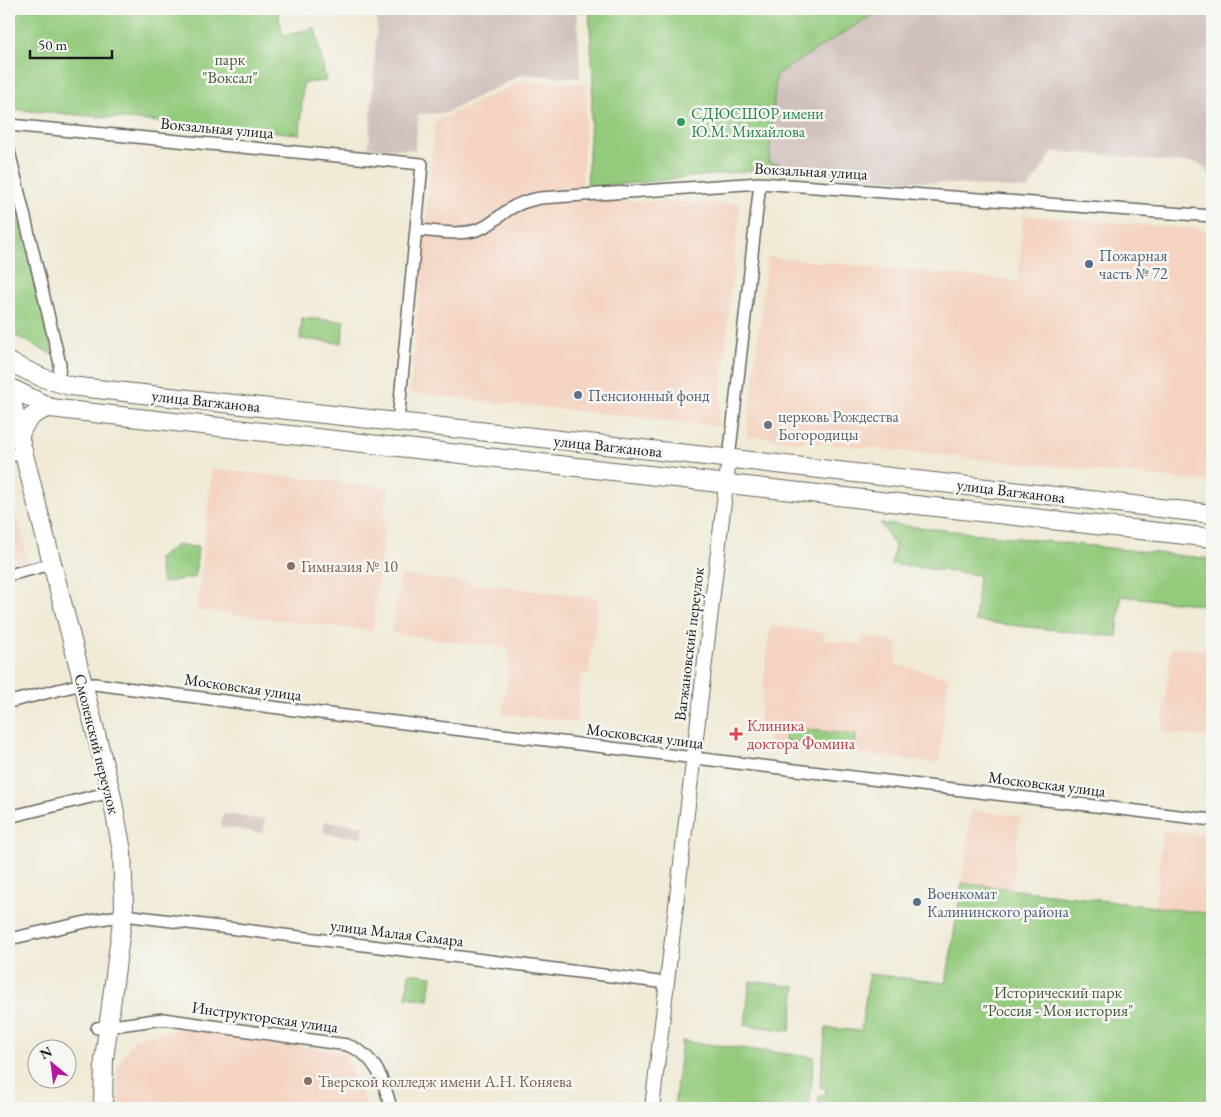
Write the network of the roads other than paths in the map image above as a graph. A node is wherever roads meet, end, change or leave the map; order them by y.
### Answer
1 (9, 125) edge
2 (9, 151) edge
3 (760, 183) junction
4 (1212, 216) edge
5 (416, 230) junction
6 (9, 362) edge
7 (64, 385) junction
8 (9, 387) edge
9 (27, 397) junction
10 (51, 408) junction
11 (15, 410) junction
12 (398, 422) junction
13 (13, 443) edge
14 (729, 459) junction
15 (726, 484) junction
16 (1212, 514) edge
17 (1212, 538) edge
18 (44, 566) junction
19 (9, 574) edge
20 (79, 686) junction
21 (9, 702) edge
22 (693, 758) junction
23 (106, 793) junction
24 (9, 817) edge
25 (1212, 820) edge
26 (118, 916) junction
27 (9, 939) edge
28 (667, 983) junction
29 (102, 1027) junction
30 (93, 1108) edge
31 (103, 1108) edge
32 (392, 1108) edge
33 (652, 1108) edge

1 - 5 street, Вокзальная улица
2 - 7 street
3 - 4 street, Вокзальная улица
3 - 5 street, Вокзальная улица
3 - 14 street, Вагжановский переулок
5 - 12 street
6 - 7 main road, улица Вагжанова
7 - 9 main road
7 - 12 main road, улица Вагжанова
8 - 9 main road, улица Вагжанова
8 - 11 main road, Смоленский переулок
9 - 10 main road, улица Вагжанова
9 - 11 main road
10 - 13 main road
10 - 15 main road, улица Вагжанова
11 - 13 main road, Смоленский переулок
12 - 14 main road, улица Вагжанова
13 - 18 main road, Смоленский переулок
13 - 20 main road, Смоленский переулок
14 - 15 street, Вагжановский переулок
14 - 16 main road, улица Вагжанова
15 - 17 main road, улица Вагжанова
15 - 22 street, Вагжановский переулок
18 - 19 street
18 - 20 main road, Смоленский переулок
20 - 21 street, Московская улица
20 - 22 street, Московская улица
20 - 23 main road, Смоленский переулок
22 - 25 street, Московская улица
22 - 28 street, Вагжановский переулок
23 - 24 street
23 - 26 main road, Смоленский переулок
26 - 27 street, улица Малая Самара
26 - 28 street, улица Малая Самара
26 - 29 main road, Смоленский переулок
28 - 33 street, Вагжановский переулок
29 - 30 main road, Смоленский переулок
29 - 31 main road, Смоленский переулок
29 - 32 street, Инструкторская улица

